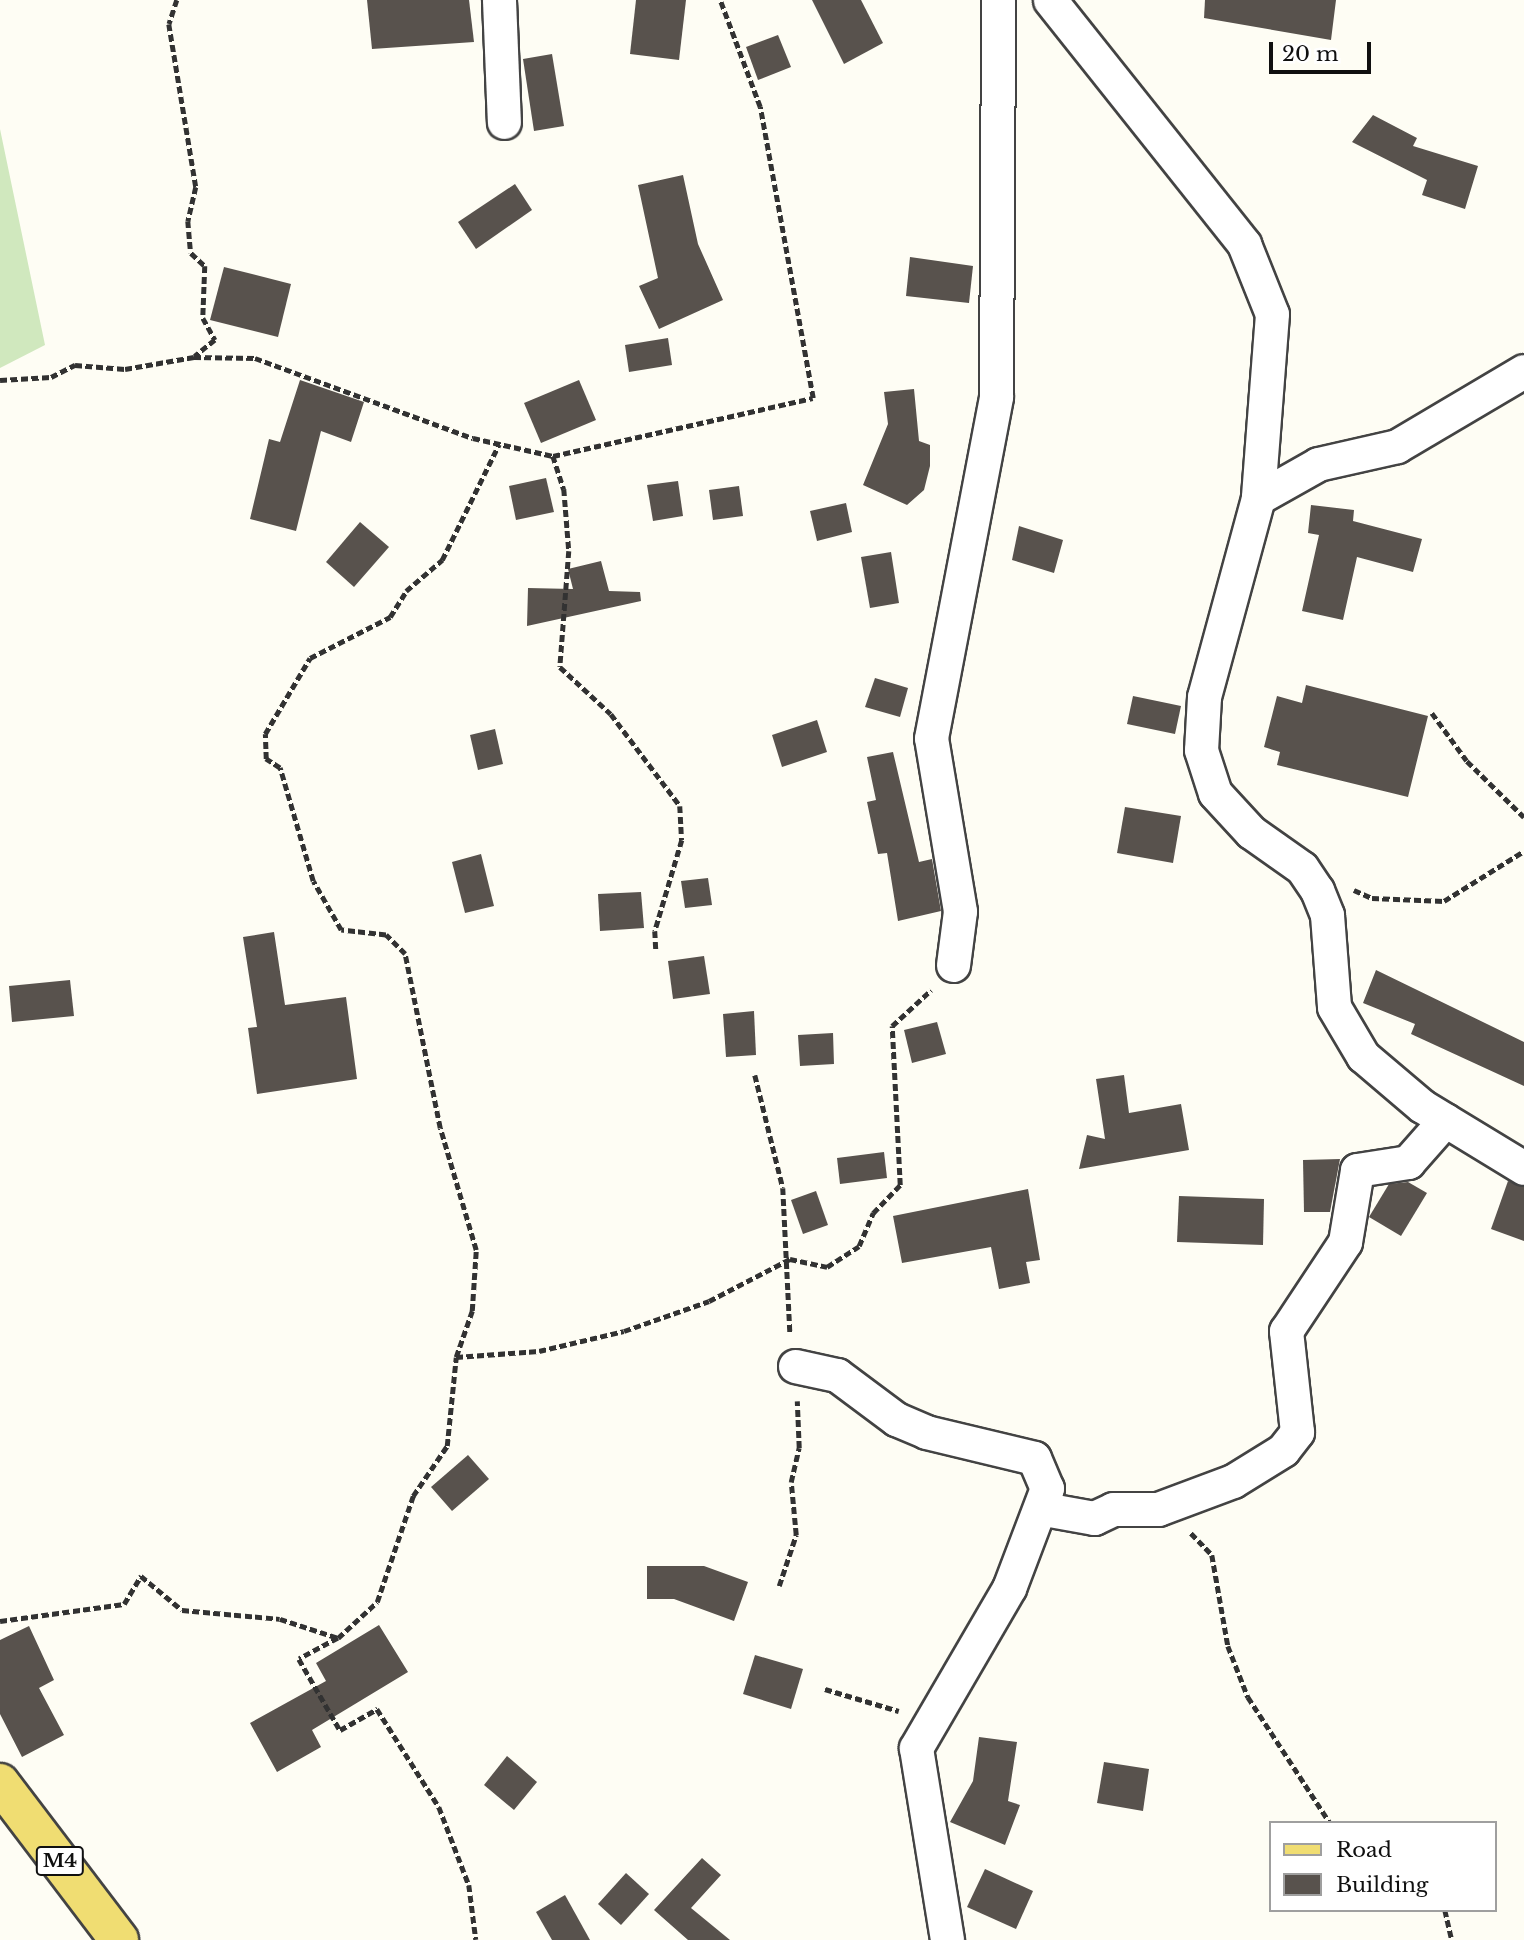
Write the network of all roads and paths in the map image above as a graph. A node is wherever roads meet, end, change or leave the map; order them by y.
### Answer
1 (177, 0) edge
2 (499, 0) edge
3 (720, 0) edge
4 (998, 0) edge
5 (1050, 0) edge
6 (504, 122) dead end
7 (194, 357) junction
8 (1524, 371) edge
9 (0, 380) edge
10 (499, 444) junction
11 (553, 456) junction
12 (1258, 498) junction
13 (1432, 713) dead end
14 (1524, 817) edge
15 (1524, 851) edge
16 (1302, 868) junction
17 (656, 950) dead end
18 (953, 965) joint
19 (1445, 1120) junction
20 (1524, 1168) edge
21 (456, 1357) junction
22 (794, 1366) dead end
23 (1044, 1509) junction
24 (1160, 1509) junction
25 (0, 1621) edge
26 (338, 1638) junction
27 (825, 1689) dead end
28 (927, 1727) junction
29 (0, 1783) edge
30 (1329, 1821) edge
31 (1445, 1912) edge
32 (119, 1940) edge
33 (476, 1940) edge
34 (947, 1940) edge
35 (1452, 1940) edge

1 - 7 path
2 - 6 street
3 - 11 path
4 - 18 street
5 - 12 street
7 - 9 path
7 - 10 path
8 - 12 street
10 - 11 path
10 - 21 path
11 - 17 path
12 - 16 street
13 - 14 path
15 - 16 path
16 - 19 street
18 - 21 path
19 - 20 street
19 - 24 street
21 - 26 path
22 - 23 street
23 - 24 street
23 - 28 street
24 - 30 path
25 - 26 path
26 - 33 path
27 - 28 path
28 - 34 street
29 - 32 main road, M4
31 - 35 path

